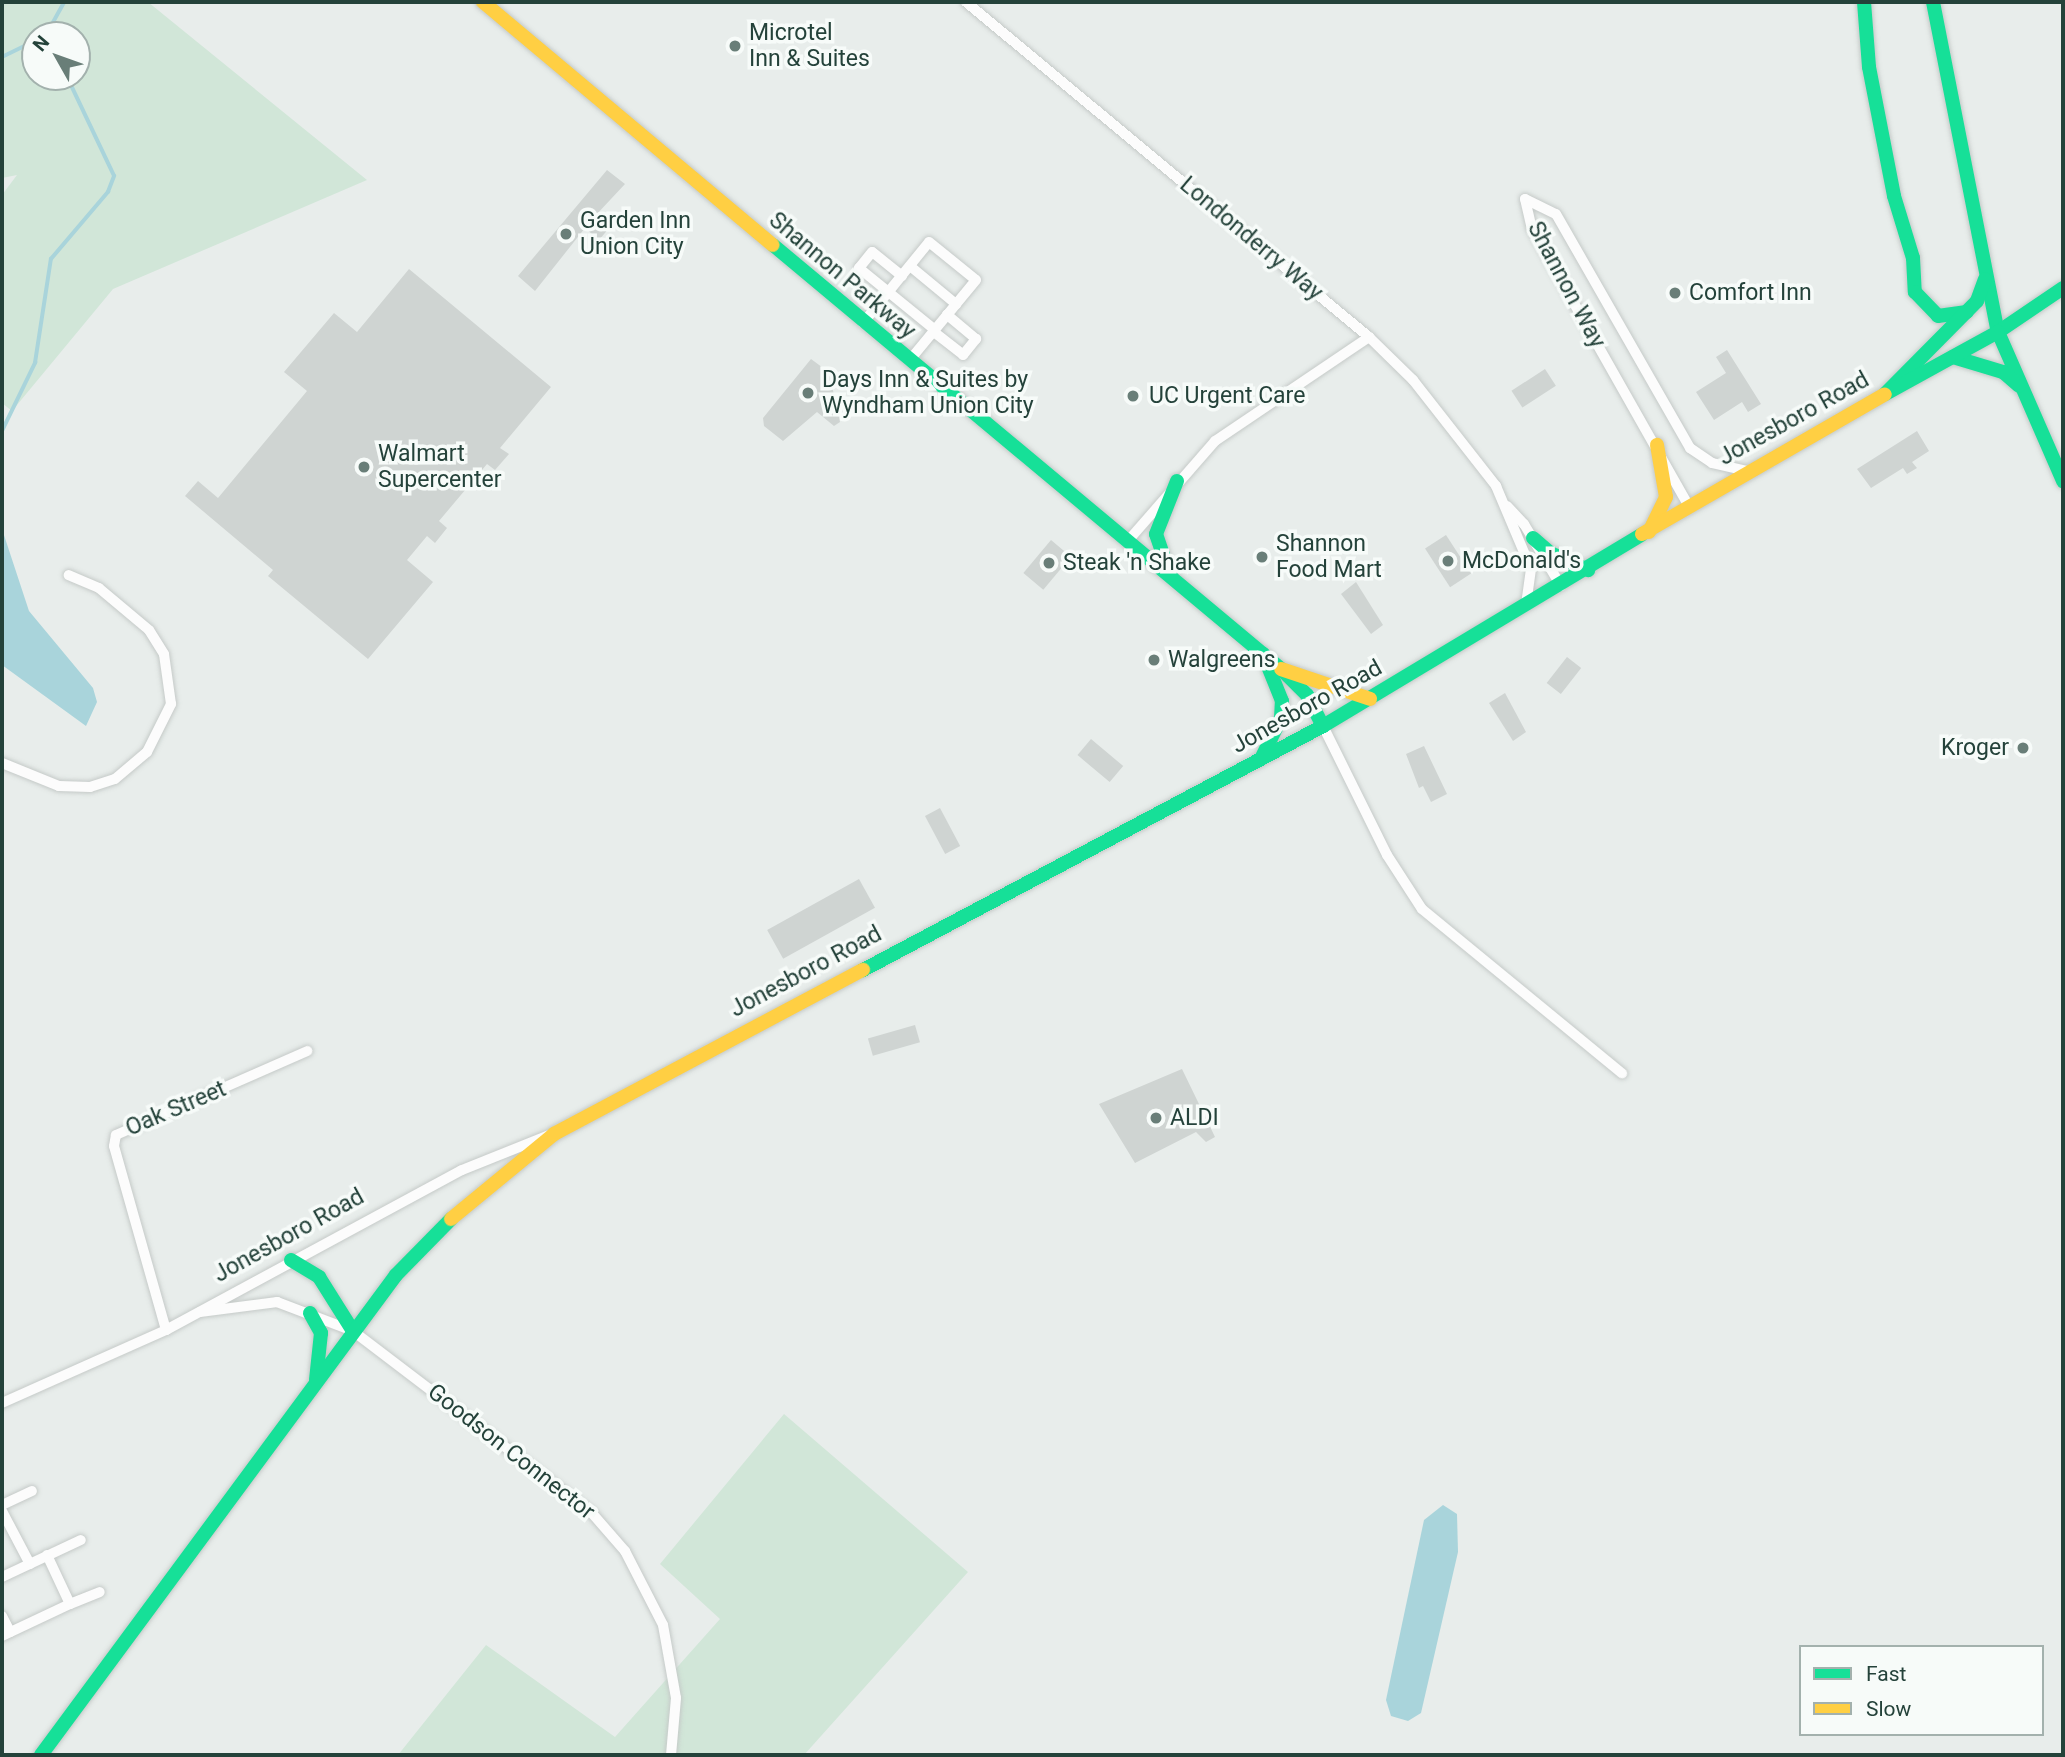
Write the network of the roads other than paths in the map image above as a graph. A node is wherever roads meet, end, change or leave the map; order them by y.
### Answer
1 (483, 2) edge
2 (966, 2) edge
3 (1864, 2) edge
4 (1933, 2) edge
5 (910, 266) junction
6 (902, 275) junction
7 (1986, 275) junction
8 (2063, 289) edge
9 (888, 292) junction
10 (956, 304) junction
11 (1967, 312) junction
12 (947, 316) junction
13 (863, 323) junction
14 (934, 331) junction
15 (1998, 332) junction
16 (1369, 337) junction
17 (1953, 357) junction
18 (909, 361) junction
19 (2023, 391) junction
20 (1886, 393) junction
21 (1657, 445) junction
22 (1748, 471) junction
23 (1177, 481) junction
24 (2063, 481) edge
25 (1506, 505) junction
26 (1689, 506) junction
27 (1649, 532) junction
28 (1533, 538) junction
29 (1127, 542) junction
30 (1588, 570) junction
31 (69, 575) dead end
32 (1172, 579) junction
33 (1561, 587) junction
34 (1524, 608) junction
35 (1263, 654) junction
36 (1282, 668) junction
37 (1370, 699) junction
38 (1323, 726) junction
39 (1261, 759) junction
40 (2, 763) edge
41 (307, 1051) dead end
42 (1622, 1073) dead end
43 (554, 1134) junction
44 (291, 1260) junction
45 (200, 1312) junction
46 (310, 1312) junction
47 (166, 1331) junction
48 (353, 1331) junction
49 (315, 1382) junction
50 (2, 1403) edge
51 (32, 1491) dead end
52 (2, 1505) edge
53 (2, 1511) edge
54 (81, 1539) dead end
55 (47, 1555) junction
56 (30, 1564) junction
57 (2, 1577) edge
58 (100, 1592) dead end
59 (70, 1604) junction
60 (2, 1616) edge
61 (6, 1634) edge
62 (41, 1755) edge
63 (671, 1755) edge

1 - 13 main road, Shannon Parkway
2 - 16 street, Londonderry Way
3 - 11 main road
4 - 7 main road
5 - 6 street
5 - 10 street
5 - 10 street
6 - 9 street
6 - 9 street
7 - 11 main road
7 - 15 main road
8 - 15 main road, Jonesboro Road
9 - 13 street
9 - 14 street
10 - 12 street
11 - 20 main road
12 - 14 street
12 - 14 street
13 - 18 main road, Shannon Parkway
14 - 18 street
15 - 17 main road, Jonesboro Road
15 - 19 main road
16 - 23 street
16 - 25 street, Londonderry Way
17 - 19 main road
17 - 20 main road, Jonesboro Road
18 - 29 main road, Shannon Parkway
19 - 24 main road
20 - 22 main road, Jonesboro Road
21 - 22 street, Shannon Way
21 - 26 street, Shannon Way
21 - 27 main road
22 - 26 main road, Jonesboro Road
23 - 29 street
23 - 32 main road
25 - 28 street, Londonderry Way
25 - 34 street, Londonderry Way
26 - 27 main road, Jonesboro Road
27 - 30 main road, Jonesboro Road
28 - 30 main road
28 - 33 street, Londonderry Way
29 - 32 main road, Shannon Parkway
30 - 33 main road, Jonesboro Road
31 - 40 street
32 - 35 main road, Shannon Parkway
33 - 34 main road, Jonesboro Road
34 - 37 main road, Jonesboro Road
35 - 36 main road, Shannon Parkway
35 - 39 main road
36 - 37 main road
36 - 38 main road, Shannon Parkway
37 - 38 main road, Jonesboro Road
38 - 39 main road, Jonesboro Road
38 - 42 street
39 - 43 main road, Jonesboro Road
41 - 47 street, Oak Street
43 - 44 street, Jonesboro Road
43 - 48 main road, Jonesboro Road
44 - 45 street, Jonesboro Road
44 - 48 main road
45 - 46 street, Jonesboro Road
45 - 47 street, Jonesboro Road
46 - 48 street, Jonesboro Road
46 - 49 main road
47 - 50 street, Jonesboro Road
48 - 49 main road
48 - 63 street, Goodson Connector
49 - 62 main road
51 - 52 street
53 - 56 street
54 - 55 street
55 - 56 street
55 - 59 street
56 - 57 street
58 - 59 street
59 - 61 street
60 - 61 street

